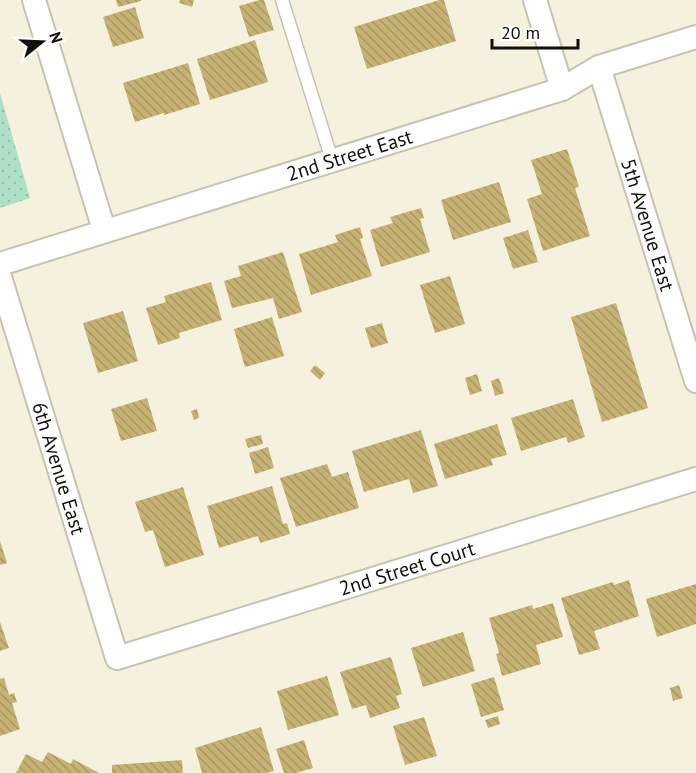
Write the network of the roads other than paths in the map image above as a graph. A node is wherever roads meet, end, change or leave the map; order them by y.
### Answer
1 (34, 0) edge
2 (282, 0) edge
3 (535, 0) edge
4 (696, 37) edge
5 (599, 67) junction
6 (562, 89) junction
7 (332, 160) junction
8 (104, 230) junction
9 (0, 264) edge
10 (0, 277) edge
11 (696, 381) edge
12 (696, 480) edge
13 (117, 658) joint

1 - 8 street
2 - 7 lane
3 - 6 street
4 - 5 street, 2nd Street East
5 - 6 street, 2nd Street East
5 - 11 street, 5th Avenue East
6 - 7 street, 2nd Street East
7 - 8 street, 2nd Street East
8 - 9 street, 2nd Street East
10 - 13 street, 6th Avenue East
12 - 13 street, 2nd Street Court

